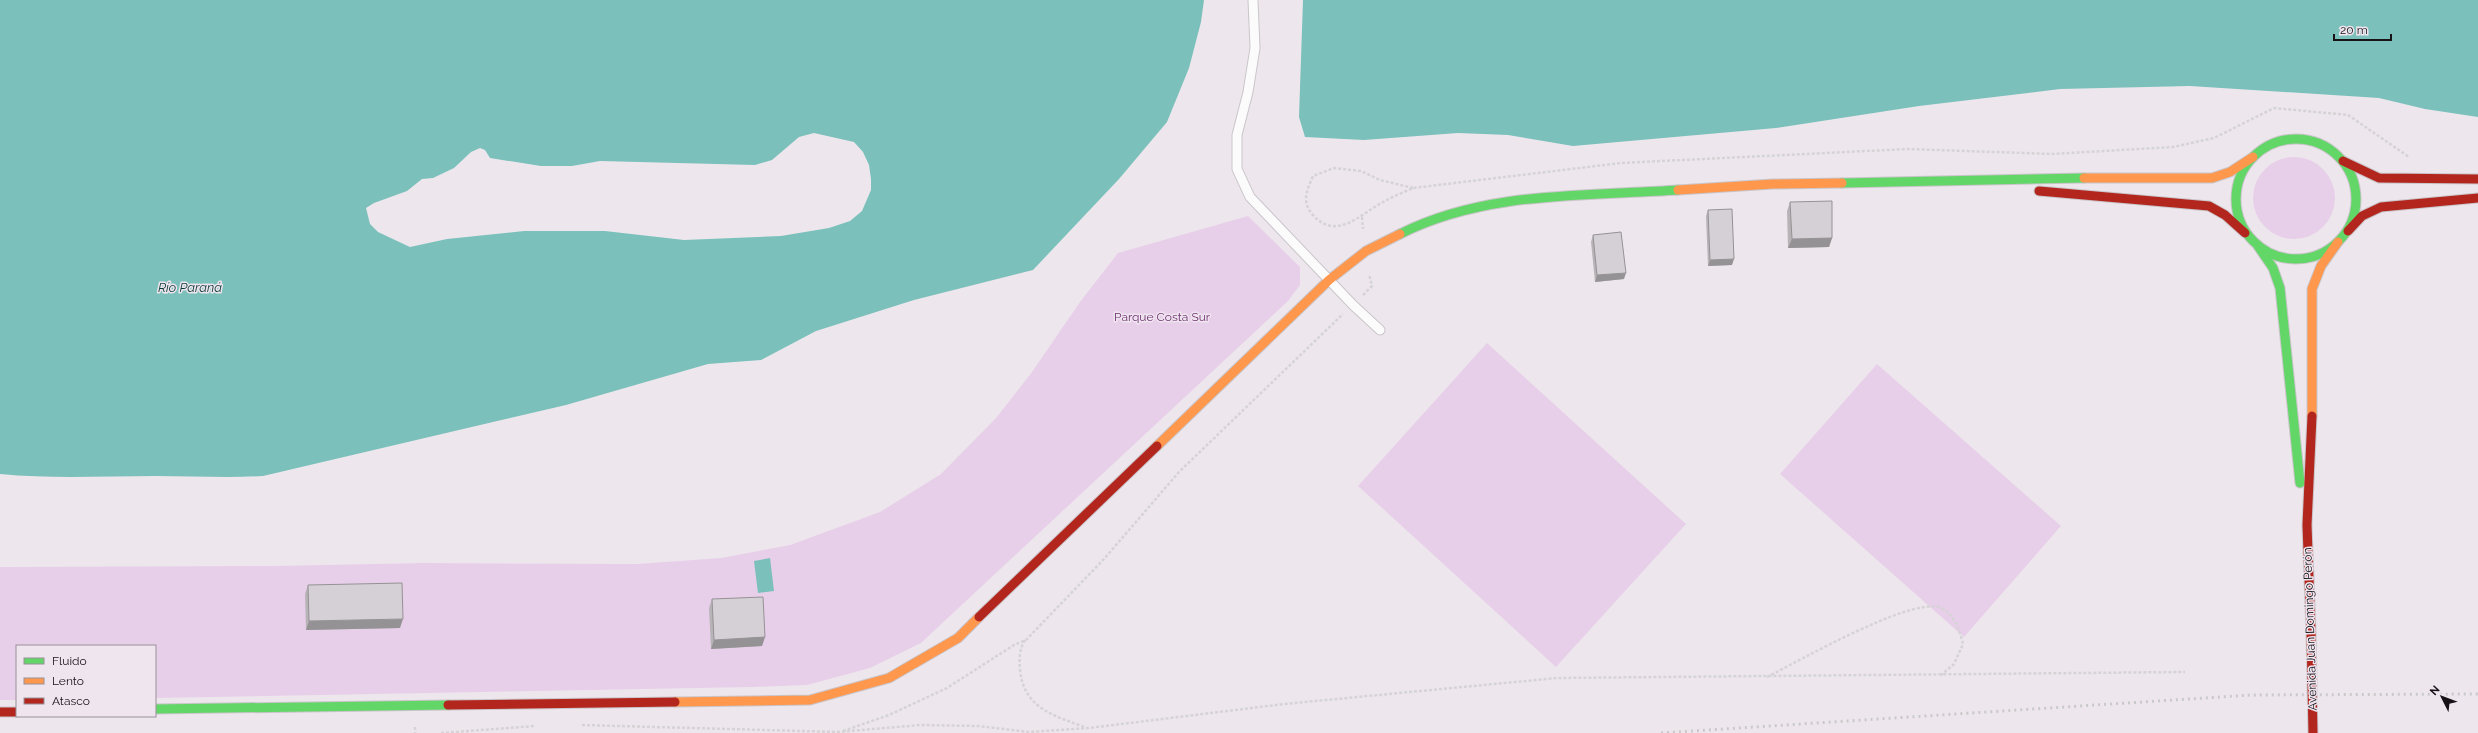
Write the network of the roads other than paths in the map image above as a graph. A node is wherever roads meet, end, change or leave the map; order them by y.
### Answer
1 (1253, 0) edge
2 (2253, 157) junction
3 (2343, 161) junction
4 (2478, 179) edge
5 (1981, 182) junction
6 (2478, 198) edge
7 (2247, 235) junction
8 (2344, 235) junction
9 (2338, 242) junction
10 (2258, 246) junction
11 (1329, 280) junction
12 (1380, 330) dead end
13 (2307, 525) junction
14 (156, 709) edge
15 (0, 712) edge
16 (16, 712) edge
17 (2313, 733) edge

1 - 11 lane
2 - 3 main road
2 - 5 main road
2 - 7 main road
3 - 4 main road
3 - 8 main road
5 - 7 main road
5 - 11 main road
6 - 8 main road
7 - 10 main road
8 - 9 main road
9 - 10 main road
9 - 13 main road
10 - 13 main road
11 - 12 lane
11 - 14 main road
13 - 17 main road, Avenida Juan Domingo Perón, bridge
15 - 16 main road

